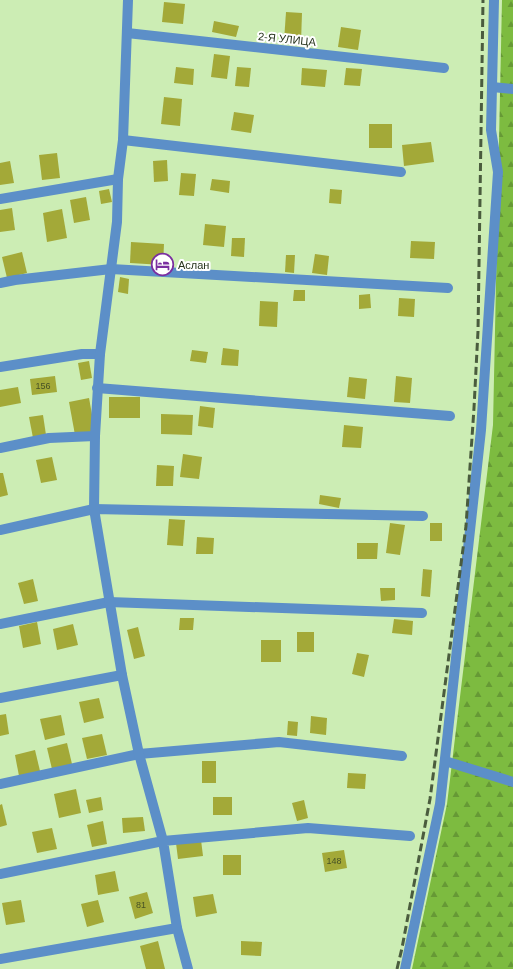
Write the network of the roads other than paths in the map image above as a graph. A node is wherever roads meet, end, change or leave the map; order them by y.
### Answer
1 (128, 0) edge
2 (494, 0) edge
3 (127, 33) junction
4 (444, 68) dead end
5 (492, 87) junction
6 (513, 89) edge
7 (123, 140) junction
8 (401, 172) dead end
9 (118, 179) junction
10 (0, 199) edge
11 (111, 269) junction
12 (0, 283) edge
13 (448, 288) dead end
14 (100, 354) junction
15 (0, 367) edge
16 (98, 388) junction
17 (450, 416) dead end
18 (95, 436) junction
19 (0, 448) edge
20 (94, 509) junction
21 (423, 516) dead end
22 (0, 530) edge
23 (109, 602) junction
24 (422, 613) dead end
25 (0, 624) edge
26 (122, 674) junction
27 (0, 698) edge
28 (139, 754) junction
29 (402, 756) dead end
30 (445, 761) junction
31 (513, 782) edge
32 (0, 784) edge
33 (410, 836) dead end
34 (163, 841) junction
35 (0, 874) edge
36 (177, 928) junction
37 (0, 959) edge
38 (188, 969) edge
39 (405, 969) edge

1 - 3 street
2 - 5 street
3 - 4 street, 2-Я УЛИЦА
3 - 7 street
5 - 6 street
5 - 30 street
7 - 8 street
7 - 9 street
9 - 10 street
9 - 11 street
11 - 12 street
11 - 13 street
11 - 14 street
14 - 15 street
14 - 16 street
16 - 17 street
16 - 18 street
18 - 19 street
18 - 20 street
20 - 21 street
20 - 22 street
20 - 23 street
23 - 24 street
23 - 25 street
23 - 26 street
26 - 27 street
26 - 28 street
28 - 29 street
28 - 32 street
28 - 34 street
30 - 31 street
30 - 39 street
33 - 34 street
34 - 35 street
34 - 36 street
36 - 37 street
36 - 38 street

